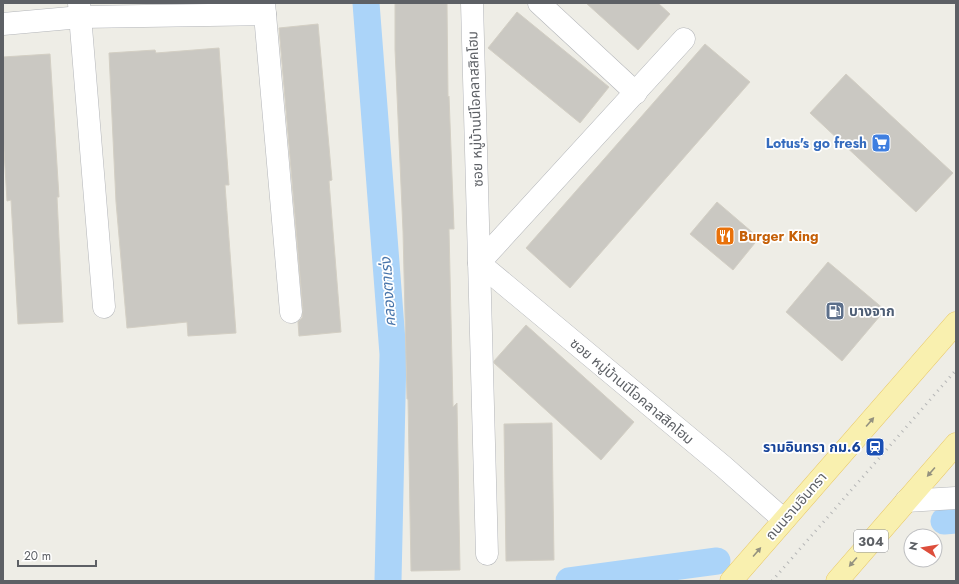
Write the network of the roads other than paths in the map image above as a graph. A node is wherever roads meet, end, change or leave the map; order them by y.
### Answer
1 (472, 3) edge
2 (539, 3) edge
3 (265, 8) edge
4 (80, 10) edge
5 (3, 24) edge
6 (684, 39) dead end
7 (636, 93) junction
8 (479, 263) junction
9 (104, 307) dead end
10 (291, 312) dead end
11 (956, 323) edge
12 (956, 444) edge
13 (956, 498) edge
14 (906, 501) junction
15 (784, 520) junction
16 (487, 554) dead end
17 (731, 581) edge
18 (837, 581) edge

1 - 8 street, ซอย หมู่บ้านนีโอคลาสสิคโฮม
2 - 7 street
3 - 4 street
3 - 10 street
4 - 5 street
4 - 9 street
6 - 7 street
7 - 8 street
8 - 15 street, ซอย หมู่บ้านนีโอคลาสสิคโฮม
8 - 16 street, ซอย หมู่บ้านนีโอคลาสสิคโฮม
15 -> 11 main road, ถนนรามอินทรา
12 -> 14 main road, 304
13 - 14 street
14 -> 18 main road, 304
17 -> 15 main road, ถนนรามอินทรา

